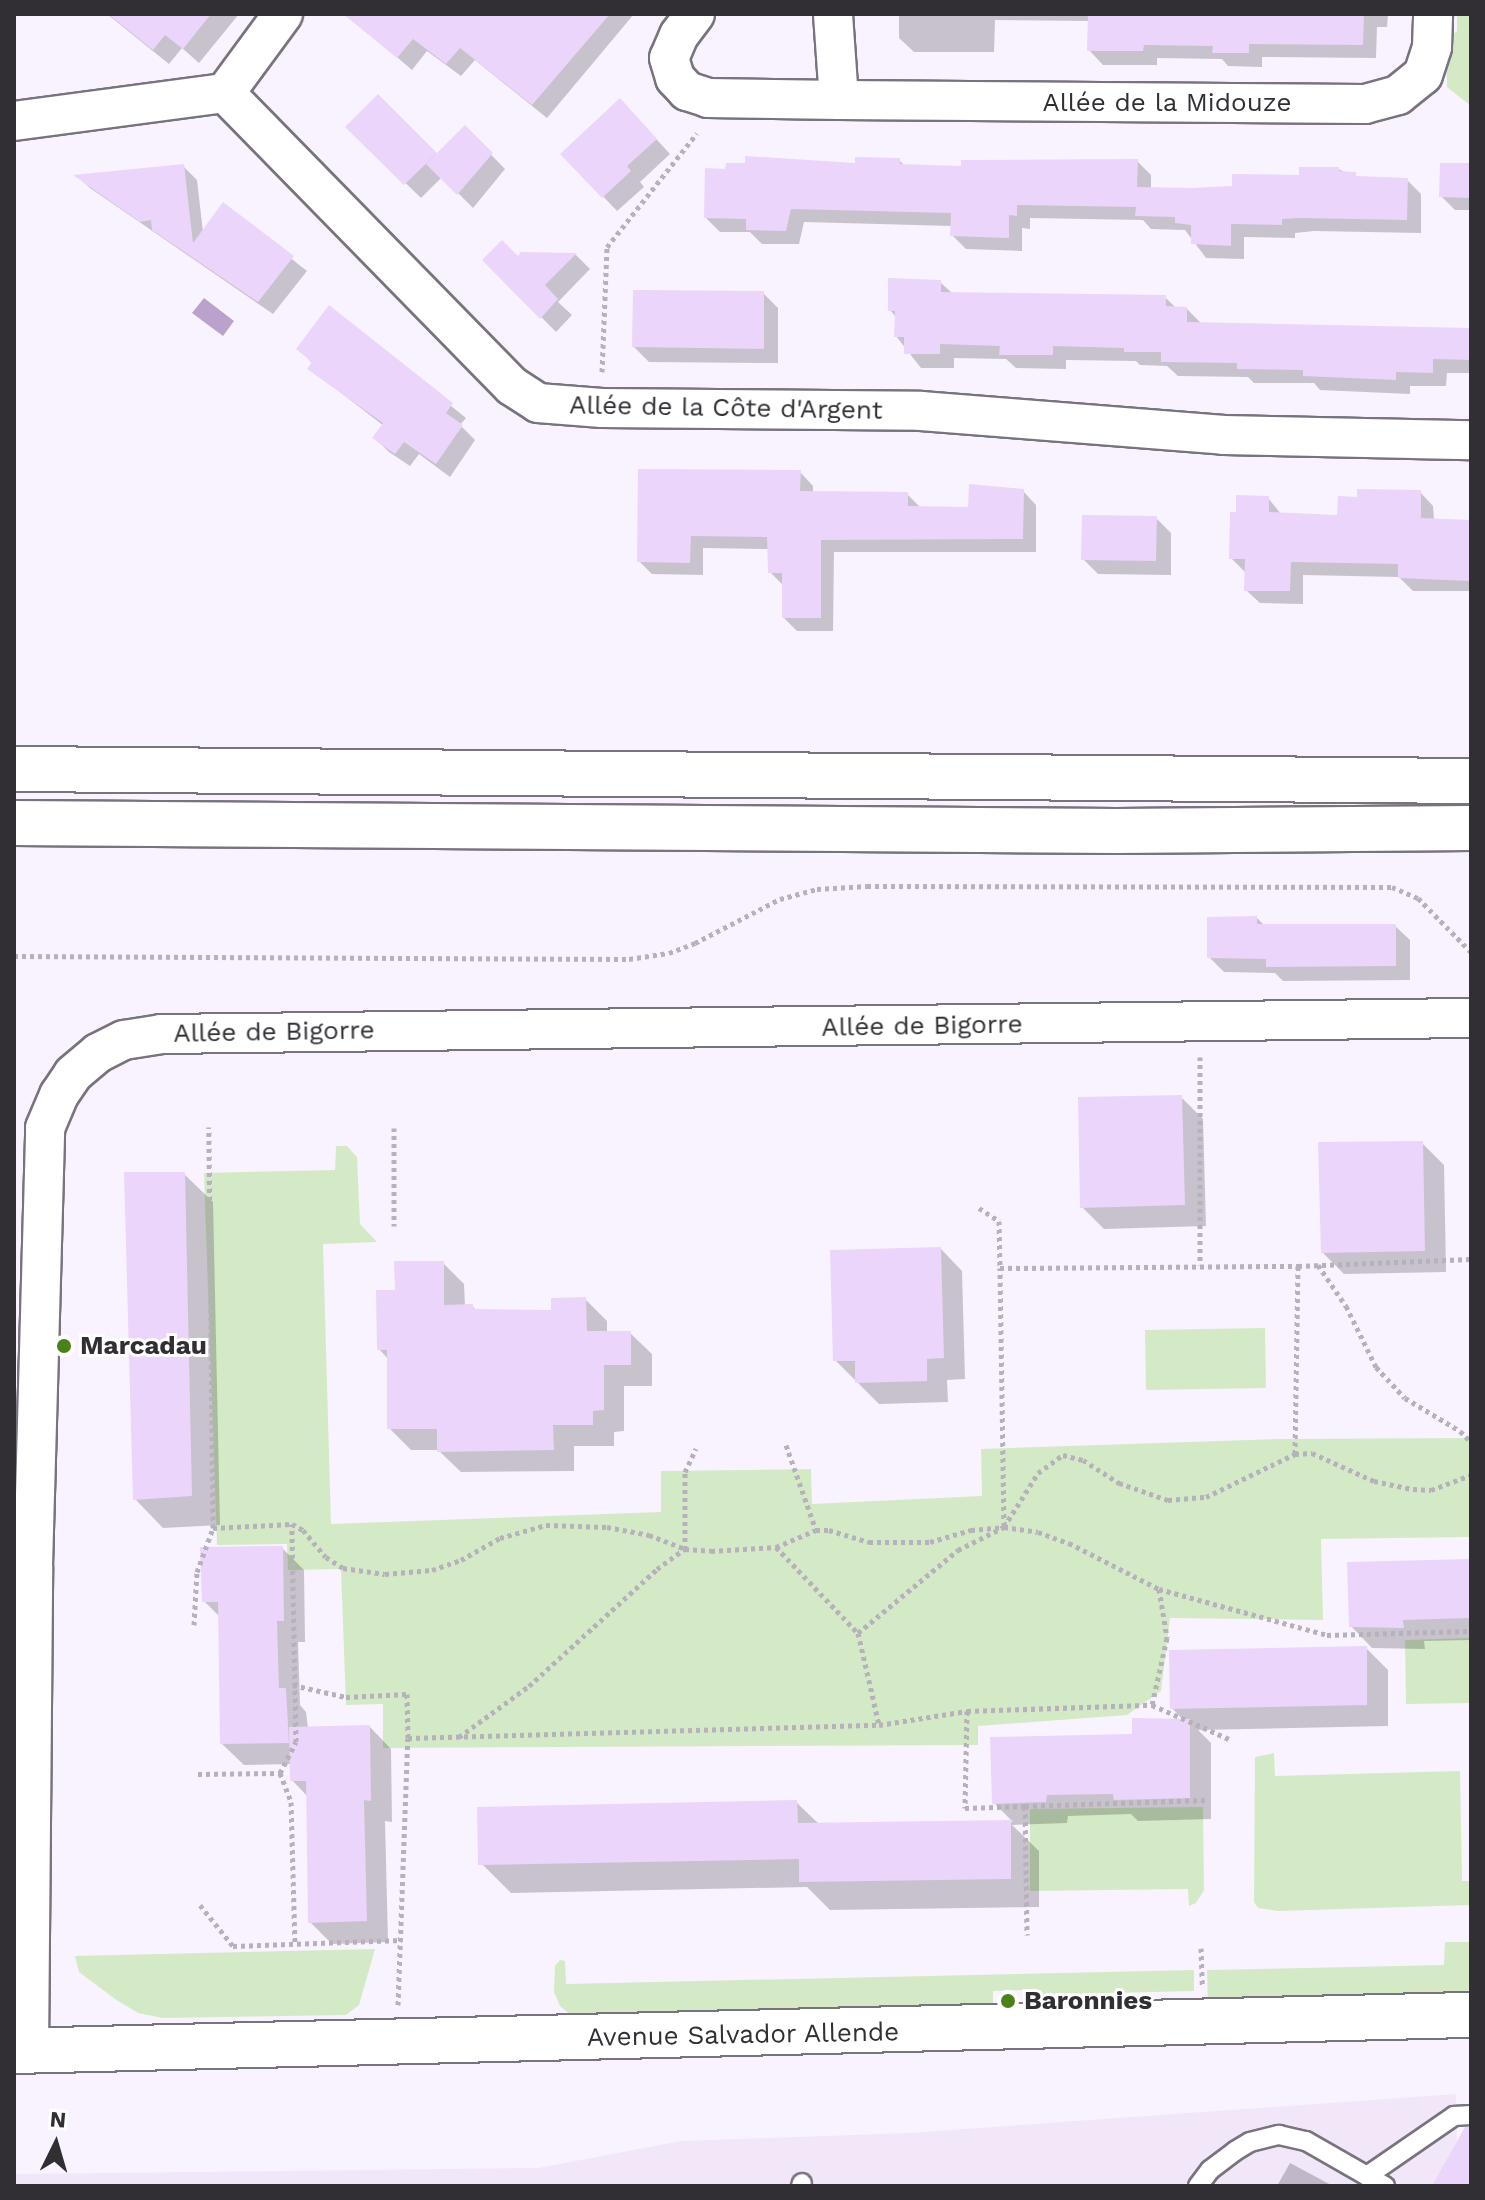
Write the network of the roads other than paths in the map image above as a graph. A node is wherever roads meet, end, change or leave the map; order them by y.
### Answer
1 (283, 14) edge
2 (695, 14) edge
3 (833, 14) edge
4 (1433, 14) edge
5 (225, 93) junction
6 (839, 100) junction
7 (14, 121) edge
8 (1471, 440) edge
9 (14, 769) edge
10 (1471, 781) edge
11 (14, 823) edge
12 (1471, 828) edge
13 (1471, 1018) edge
14 (22, 1824) edge
15 (1471, 2015) edge
16 (22, 2051) edge
17 (1471, 2115) edge
18 (1367, 2176) junction
19 (1198, 2186) edge
20 (1385, 2186) edge

1 - 5 street
2 - 6 street, Allée de la Midouze
3 - 6 street
4 - 6 street, Allée de la Midouze
5 - 7 street
5 - 8 street, Allée de la Côte d'Argent
9 - 10 main road
11 - 12 main road
13 - 14 street, Allée de Bigorre
14 - 16 street, Allée de Bigorre
15 - 16 main road, Avenue Salvador Allende
17 - 18 lane
18 - 19 lane
18 - 20 lane

